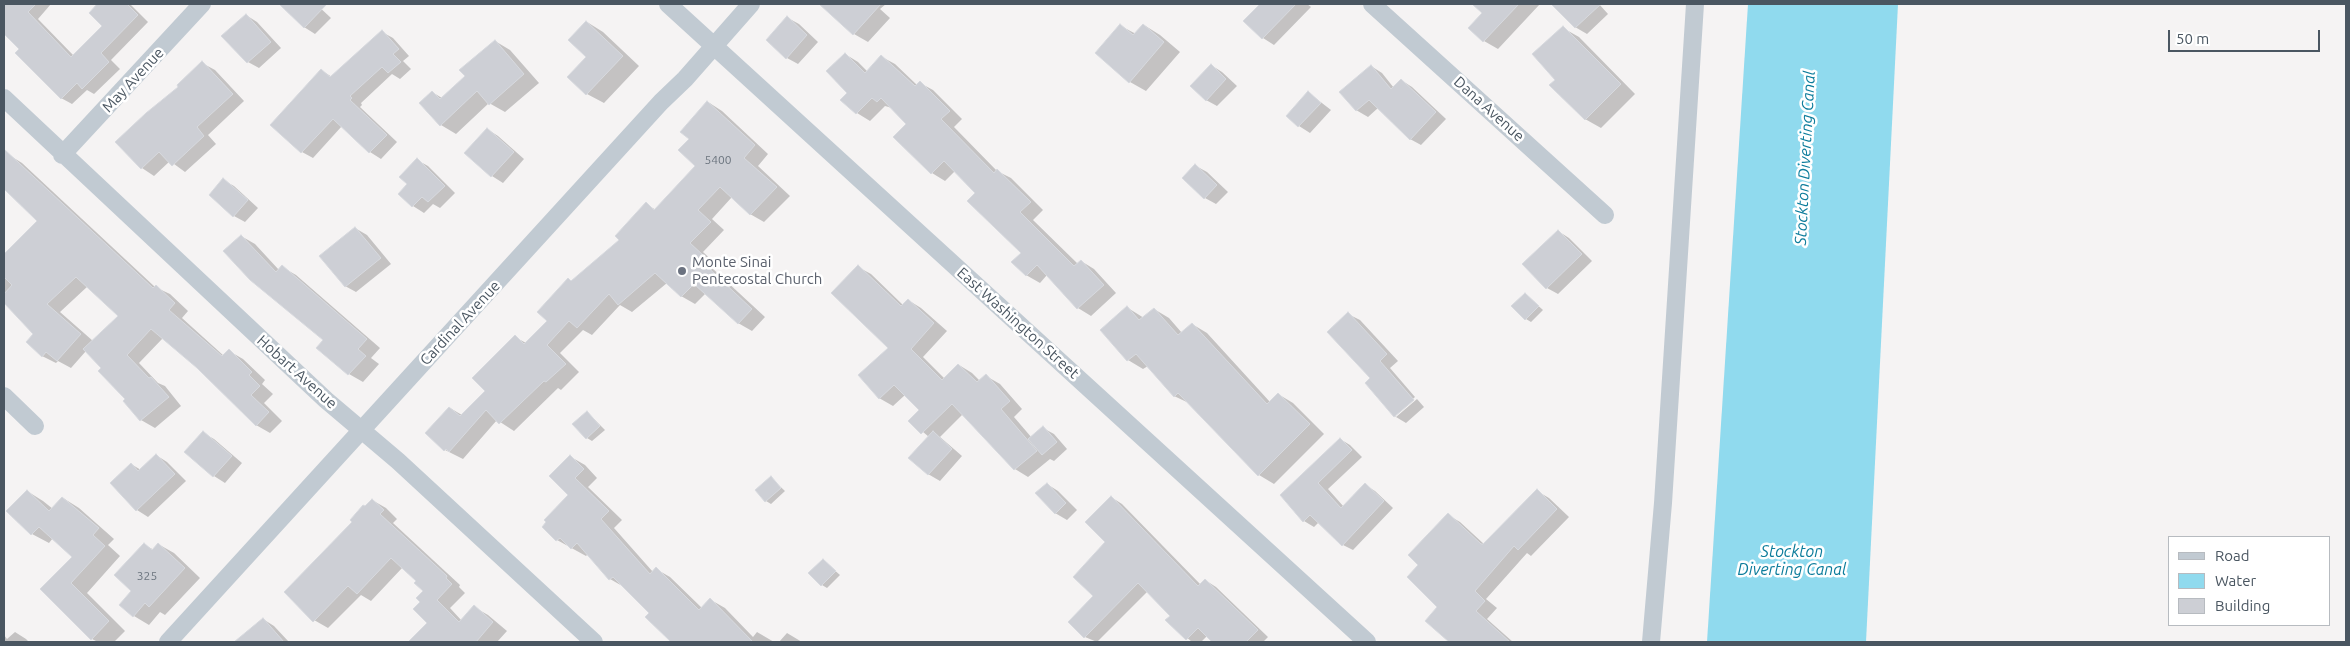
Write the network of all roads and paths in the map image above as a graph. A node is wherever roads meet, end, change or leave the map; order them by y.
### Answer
1 (202, 4) edge
2 (668, 4) edge
3 (751, 4) edge
4 (1372, 4) edge
5 (1695, 4) edge
6 (713, 45) junction
7 (4, 98) edge
8 (62, 155) junction
9 (1605, 214) dead end
10 (4, 396) edge
11 (35, 426) dead end
12 (362, 430) junction
13 (168, 642) edge
14 (594, 642) edge
15 (1368, 642) edge
16 (1651, 642) edge

1 - 8 street, May Avenue
2 - 6 street, East Washington Street
3 - 6 street, Cardinal Avenue
4 - 9 street, Dana Avenue
5 - 16 street
6 - 12 street, Cardinal Avenue
6 - 15 street, East Washington Street
7 - 8 street, Hobart Avenue
8 - 12 street, Hobart Avenue
10 - 11 street
12 - 13 street, Cardinal Avenue
12 - 14 street, Hobart Avenue

